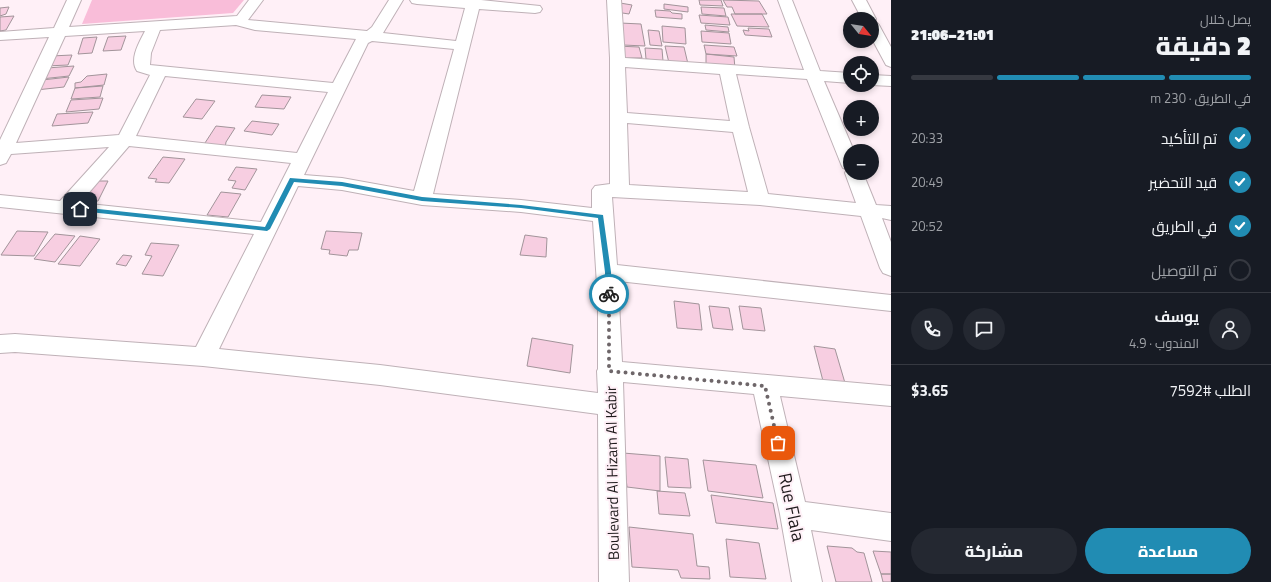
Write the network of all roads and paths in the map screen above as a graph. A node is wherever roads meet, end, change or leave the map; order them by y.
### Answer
1 (74, 0) edge
2 (256, 0) edge
3 (396, 0) edge
4 (417, 0) edge
5 (614, 0) edge
6 (785, 0) edge
7 (859, 0) edge
8 (473, 2) edge
9 (535, 8) dead end
10 (865, 12) edge
11 (241, 20) junction
12 (155, 25) junction
13 (59, 32) junction
14 (0, 36) edge
15 (370, 36) junction
16 (879, 39) edge
17 (463, 46) junction
18 (617, 62) junction
19 (891, 62) edge
20 (727, 70) junction
21 (159, 72) junction
22 (814, 76) junction
23 (843, 78) edge
24 (879, 80) edge
25 (891, 81) edge
26 (338, 88) junction
27 (619, 117) junction
28 (740, 127) junction
29 (125, 140) junction
30 (843, 147) edge
31 (1, 153) edge
32 (302, 159) junction
33 (292, 180) junction
34 (857, 180) edge
35 (620, 191) junction
36 (422, 199) junction
37 (760, 199) junction
38 (0, 201) edge
39 (65, 208) junction
40 (870, 211) junction
41 (891, 213) edge
42 (601, 216) junction
43 (267, 229) junction
44 (891, 268) edge
45 (608, 272) junction
46 (891, 303) edge
47 (0, 344) edge
48 (203, 357) junction
49 (609, 371) junction
50 (765, 386) junction
51 (891, 396) edge
52 (612, 405) junction
53 (794, 514) junction
54 (891, 527) edge
55 (614, 582) edge
56 (807, 582) edge

1 - 13 street
2 - 11 street
3 - 15 street
4 - 8 street
5 - 18 street
6 - 22 street
7 - 10 street
8 - 9 street
8 - 17 street
11 - 12 street
11 - 15 street
12 - 13 street
12 - 21 street
13 - 14 street
13 - 31 street
15 - 17 street
15 - 26 street
16 - 19 street
17 - 36 street
18 - 20 street
18 - 27 street
20 - 22 street
20 - 28 street
21 - 26 street
21 - 29 street
22 - 23 street
22 - 30 street
24 - 25 street
26 - 32 street
27 - 28 street
27 - 35 street
28 - 37 street
29 - 31 street
29 - 32 street
29 - 39 street
32 - 33 street
33 - 36 street
33 - 43 street
34 - 40 street
35 - 37 street
35 - 42 street, Boulevard Al Hizam Al Kabir
36 - 42 street
37 - 40 street
38 - 39 street
39 - 43 street
40 - 41 street
40 - 44 street
42 - 45 street, Boulevard Al Hizam Al Kabir
43 - 48 street
45 - 46 street
45 - 49 street, Boulevard Al Hizam Al Kabir
47 - 48 street
48 - 52 street
49 - 50 street
49 - 52 street, Boulevard Al Hizam Al Kabir
50 - 51 street
50 - 53 street, Rue Flala
52 - 55 street, Boulevard Al Hizam Al Kabir
53 - 54 street
53 - 56 street, Rue Flala

